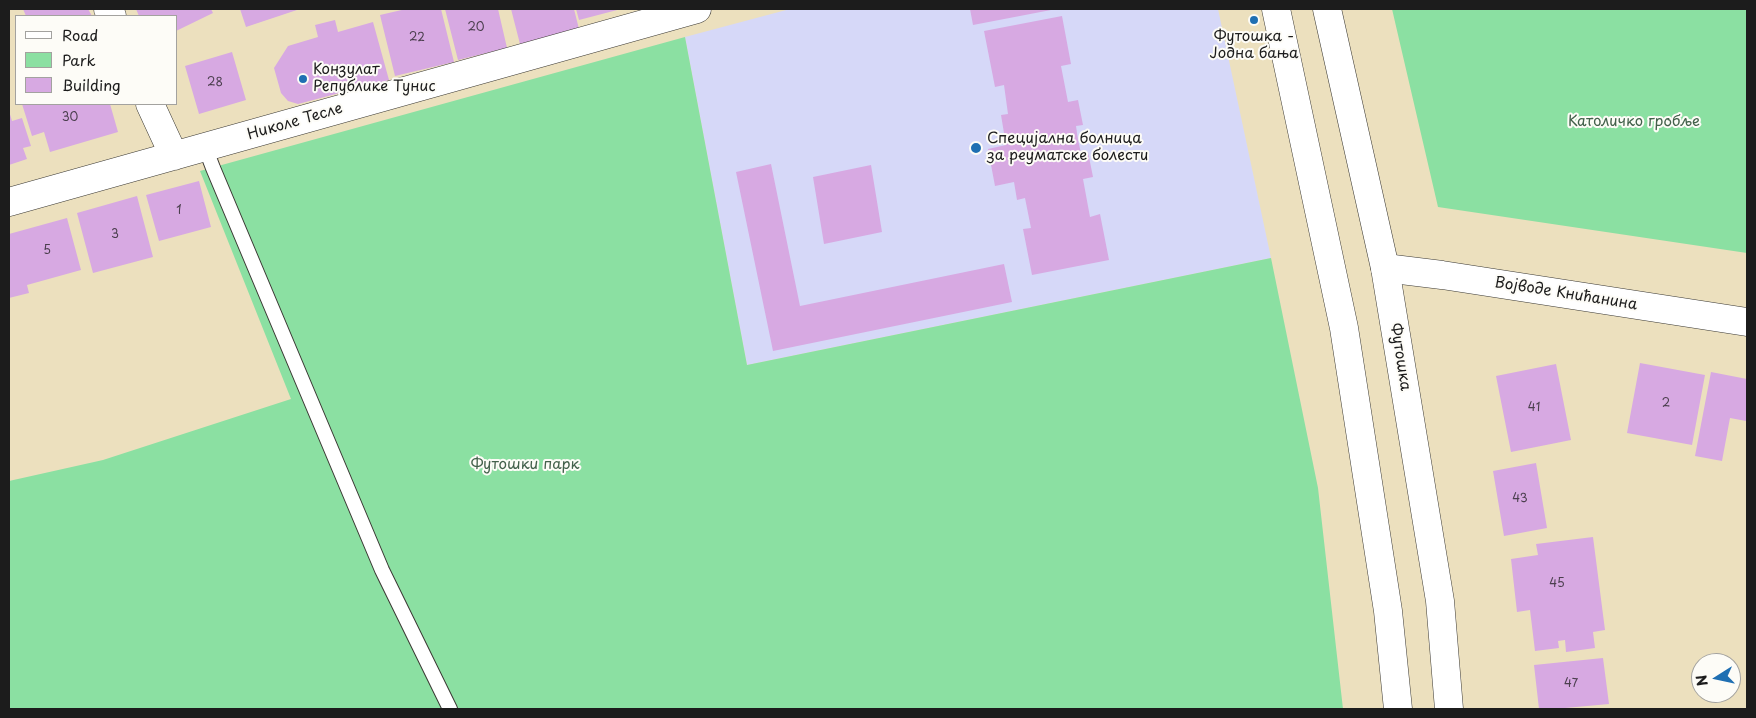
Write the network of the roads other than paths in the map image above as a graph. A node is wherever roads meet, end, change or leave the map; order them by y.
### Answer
1 (697, 9) edge
2 (1276, 9) edge
3 (1326, 9) edge
4 (150, 105) edge
5 (206, 147) junction
6 (174, 156) junction
7 (9, 202) edge
8 (1385, 268) junction
9 (1747, 322) edge
10 (450, 709) edge
11 (1398, 709) edge
12 (1449, 709) edge

1 - 5 main road, Николе Тесле
2 - 11 main road
3 - 8 main road, Футошка
4 - 6 main road
5 - 6 main road, Николе Тесле
5 - 10 lane
6 - 7 main road, Николе Тесле
8 - 9 main road, Војводе Книћанина
8 - 12 main road, Футошка

